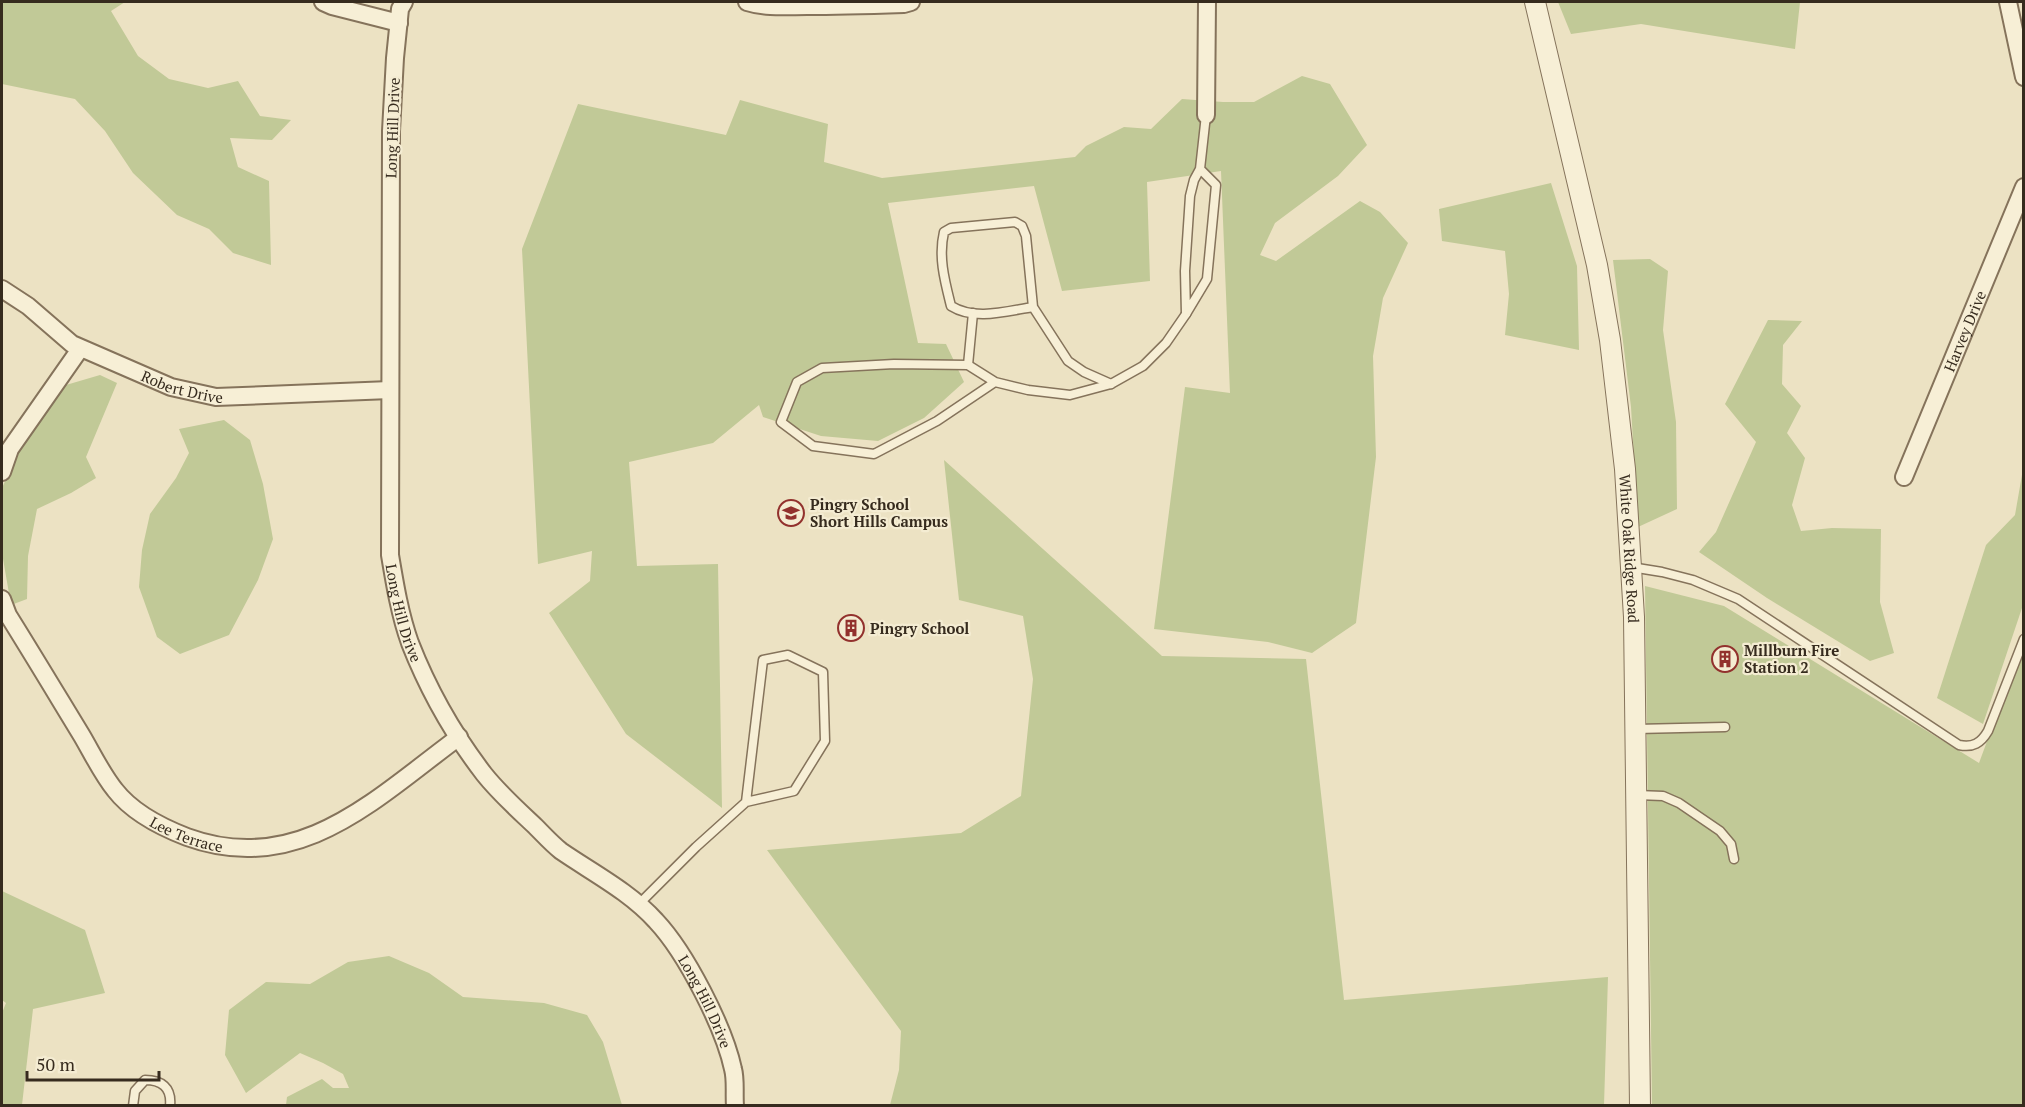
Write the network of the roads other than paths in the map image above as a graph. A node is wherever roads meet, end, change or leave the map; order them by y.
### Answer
1 (323, 2) edge
2 (404, 2) edge
3 (747, 2) edge
4 (911, 2) edge
5 (1207, 2) edge
6 (1535, 2) edge
7 (2008, 2) edge
8 (399, 22) junction
9 (2024, 76) edge
10 (1206, 115) joint
11 (1200, 169) junction
12 (2024, 187) edge
13 (2, 289) edge
14 (1033, 308) junction
15 (973, 313) junction
16 (1186, 314) junction
17 (80, 349) junction
18 (968, 364) junction
19 (995, 382) junction
20 (1111, 384) junction
21 (390, 390) junction
22 (2, 472) edge
23 (1904, 477) dead end
24 (1631, 567) junction
25 (2, 599) edge
26 (2024, 639) edge
27 (1725, 727) dead end
28 (1635, 729) junction
29 (459, 737) junction
30 (1636, 795) junction
31 (746, 802) junction
32 (1734, 859) dead end
33 (638, 905) junction
34 (133, 1106) edge
35 (170, 1106) edge
36 (735, 1106) edge
37 (1640, 1106) edge

1 - 8 street
2 - 8 street, Long Hill Drive
3 - 4 street
5 - 10 street
6 - 24 street, White Oak Ridge Road
7 - 9 street
8 - 21 street, Long Hill Drive
10 - 11 lane
11 - 16 lane
11 - 16 lane
12 - 23 street, Harvey Drive
13 - 17 street, Robert Drive
14 - 15 lane
14 - 15 lane
14 - 20 lane
15 - 18 lane
16 - 20 lane
17 - 21 street, Robert Drive
17 - 22 street
18 - 19 lane
18 - 19 lane
19 - 20 lane
21 - 29 street, Long Hill Drive
24 - 26 lane
24 - 28 street, White Oak Ridge Road
25 - 29 street, Lee Terrace
27 - 28 lane
28 - 30 street, White Oak Ridge Road
29 - 33 street, Long Hill Drive
30 - 32 lane
30 - 37 street, White Oak Ridge Road
31 - 31 lane
31 - 33 lane
33 - 36 street, Long Hill Drive
34 - 35 lane

